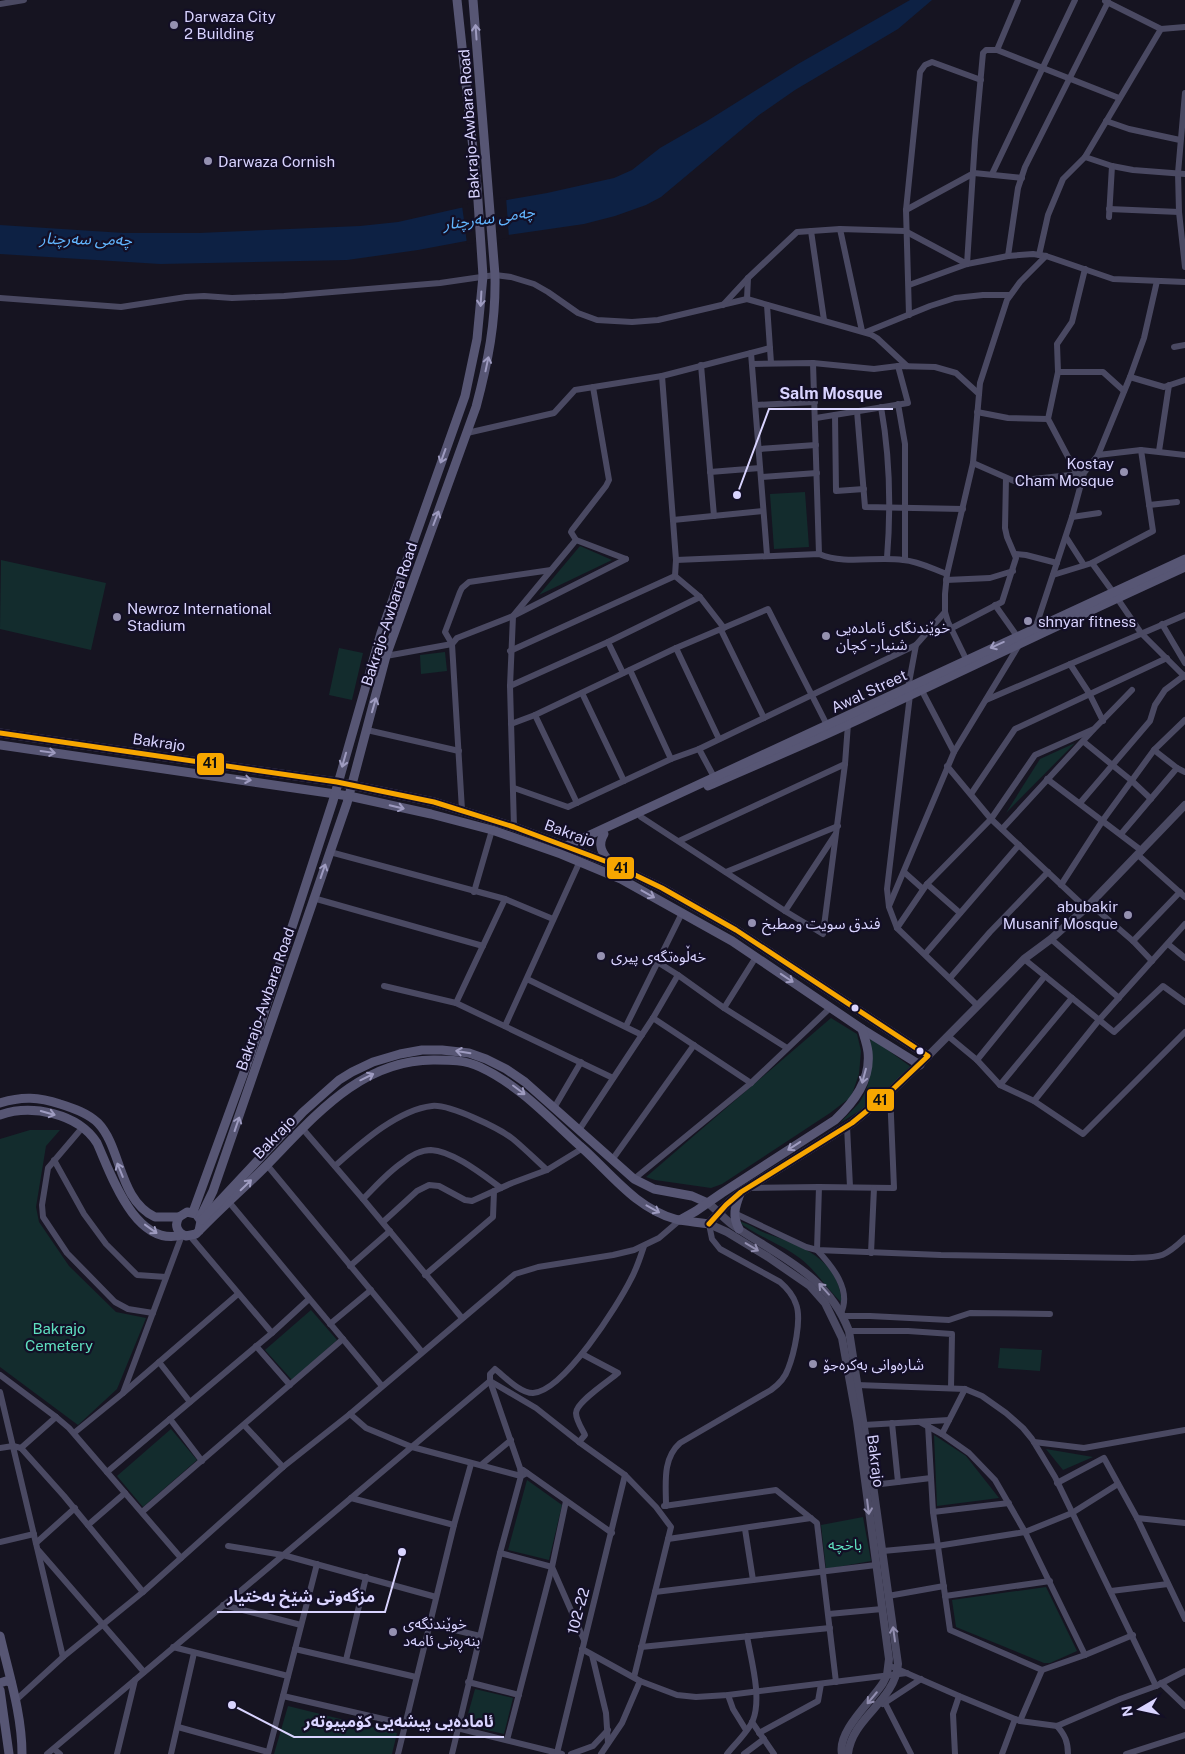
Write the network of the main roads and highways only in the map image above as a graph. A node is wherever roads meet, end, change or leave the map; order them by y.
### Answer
1 (457, 0) edge
2 (473, 0) edge
3 (486, 174) junction
4 (476, 175) junction
5 (1185, 559) edge
6 (1185, 568) edge
7 (1115, 595) junction
8 (1018, 641) junction
9 (909, 692) junction
10 (0, 733) edge
11 (0, 745) edge
12 (337, 782) junction
13 (351, 786) junction
14 (335, 794) junction
15 (349, 796) junction
16 (604, 834) junction
17 (567, 851) junction
18 (593, 856) junction
19 (610, 862) junction
20 (590, 865) junction
21 (278, 970) junction
22 (288, 974) junction
23 (862, 1029) junction
24 (908, 1041) junction
25 (900, 1051) junction
26 (920, 1065) junction
27 (314, 1101) junction
28 (0, 1103) edge
29 (323, 1108) junction
30 (0, 1115) edge
31 (643, 1184) junction
32 (744, 1190) junction
33 (635, 1198) junction
34 (708, 1203) junction
35 (179, 1217) junction
36 (198, 1217) junction
37 (680, 1220) junction
38 (739, 1229) road end
39 (199, 1231) junction
40 (186, 1235) junction
41 (0, 1636) edge
42 (3, 1661) edge
43 (11, 1682) junction
44 (0, 1683) edge
45 (0, 1690) edge
46 (2, 1720) edge
47 (8, 1754) edge
48 (22, 1754) edge

1 - 4 main road, Bakrajo-Awbara Road
3 -> 2 main road, Bakrajo-Awbara Road
3 - 4 main road
13 -> 3 main road, Bakrajo-Awbara Road
4 -> 12 main road, Bakrajo-Awbara Road
5 - 7 main road, Awal Street
6 - 7 main road, Awal Street
7 - 8 main road, Awal Street
8 - 9 main road, Awal Street
8 -> 9 main road, Awal Street
9 - 16 main road, Awal Street
9 - 17 main road, Awal Street
10 - 12 main road, Bakrajo
11 -> 14 main road
12 - 13 main road, Bakrajo
12 - 14 main road, Bakrajo-Awbara Road
13 - 15 main road, Bakrajo-Awbara Road
13 - 17 main road, Bakrajo
14 - 15 main road
14 - 21 main road, Bakrajo-Awbara Road
15 -> 17 main road
22 -> 15 main road, Bakrajo-Awbara Road
16 - 17 main road, Awal Street
16 - 19 main road
17 - 18 main road, Bakrajo
17 - 20 main road
18 - 19 main road, Bakrajo
18 - 20 main road
19 - 24 main road, Bakrajo
20 -> 23 main road
21 - 22 main road
21 - 36 main road, Bakrajo-Awbara Road
36 -> 22 main road, Bakrajo-Awbara Road
23 - 25 main road
23 -> 34 main road
24 - 25 main road
24 - 26 main road, Bakrajo
25 - 26 main road
26 - 32 main road
27 - 29 main road
31 -> 27 main road
27 - 36 main road
35 -> 28 main road
29 -> 33 main road, Bakrajo
39 -> 29 main road, Bakrajo
30 -> 40 main road
31 - 33 main road
31 - 34 main road
32 - 37 main road, Bakrajo
32 - 38 main road
33 -> 37 main road, Bakrajo
34 - 37 main road
35 - 36 main road
35 - 40 main road
36 - 39 main road
39 - 40 main road
41 - 42 main road
42 - 43 main road
43 - 44 main road
43 - 48 main road
45 - 46 main road
46 - 47 main road

